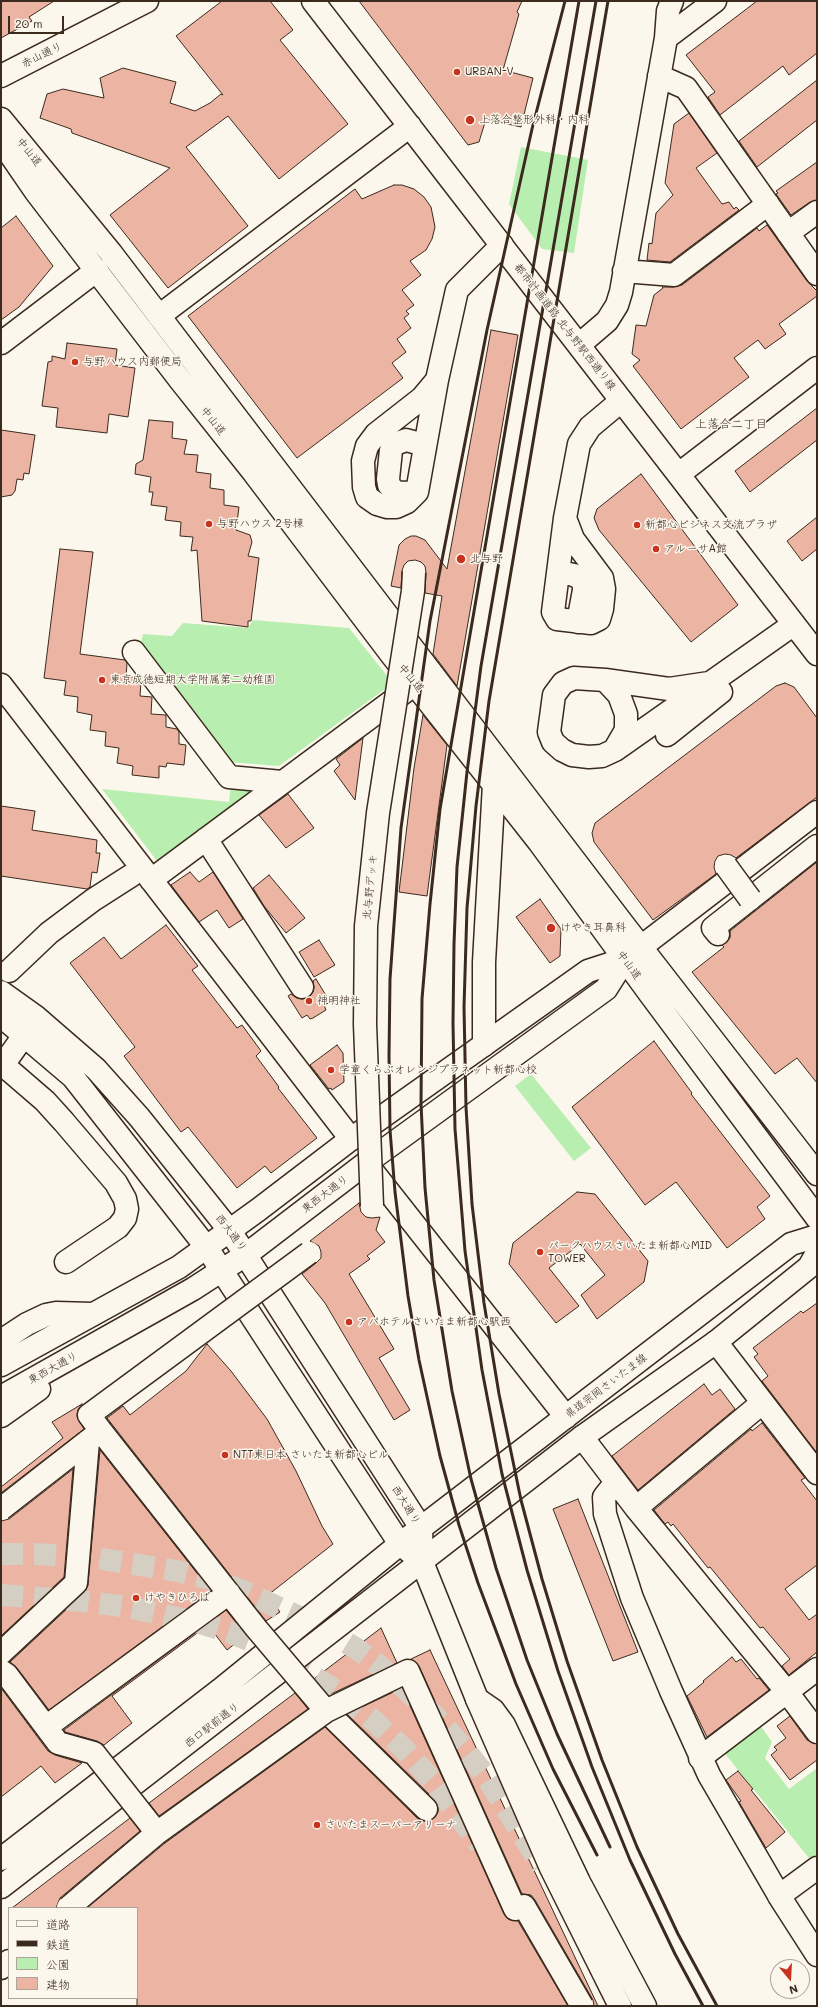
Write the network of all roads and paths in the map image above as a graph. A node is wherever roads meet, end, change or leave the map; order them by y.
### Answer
1 (313, 1) edge
2 (672, 1) edge
3 (715, 1) edge
4 (134, 4) edge
5 (666, 38) junction
6 (1, 76) edge
7 (659, 76) junction
8 (1, 119) edge
9 (410, 126) junction
10 (1, 141) edge
11 (768, 204) junction
12 (817, 212) edge
13 (788, 234) junction
14 (502, 245) junction
15 (97, 270) junction
16 (624, 271) junction
17 (817, 274) edge
18 (159, 316) junction
19 (1, 343) edge
20 (579, 345) junction
21 (817, 368) edge
22 (437, 380) junction
23 (621, 401) junction
24 (425, 448) junction
25 (679, 474) junction
26 (417, 492) junction
27 (565, 518) junction
28 (414, 572) dead end
29 (794, 624) junction
30 (770, 642) junction
31 (134, 652) dead end
32 (817, 654) edge
33 (423, 678) junction
34 (605, 680) junction
35 (708, 683) junction
36 (1, 685) edge
37 (667, 734) dead end
38 (615, 750) junction
39 (282, 782) junction
40 (494, 784) junction
41 (817, 812) edge
42 (206, 839) junction
43 (817, 846) edge
44 (726, 866) dead end
45 (142, 877) junction
46 (750, 899) junction
47 (718, 934) dead end
48 (633, 953) junction
49 (9, 971) dead end
50 (302, 987) dead end
51 (1, 992) edge
52 (1, 1016) edge
53 (25, 1034) junction
54 (484, 1045) junction
55 (2, 1064) edge
56 (351, 1139) junction
57 (366, 1163) junction
58 (817, 1174) edge
59 (372, 1206) dead end
60 (817, 1218) edge
61 (230, 1230) junction
62 (817, 1236) edge
63 (207, 1248) junction
64 (309, 1253) dead end
65 (817, 1253) edge
66 (247, 1254) junction
67 (66, 1262) dead end
68 (223, 1270) junction
69 (93, 1314) junction
70 (1, 1341) edge
71 (716, 1342) junction
72 (87, 1349) junction
73 (1, 1365) edge
74 (1, 1397) edge
75 (762, 1403) junction
76 (1, 1416) edge
77 (566, 1416) junction
78 (95, 1436) junction
79 (582, 1437) junction
80 (817, 1473) edge
81 (616, 1482) junction
82 (636, 1508) junction
83 (1, 1509) edge
84 (421, 1528) junction
85 (400, 1544) junction
86 (422, 1562) junction
87 (228, 1593) junction
88 (1, 1653) edge
89 (817, 1669) edge
90 (1, 1671) edge
91 (787, 1692) junction
92 (477, 1699) junction
93 (326, 1711) junction
94 (46, 1728) junction
95 (817, 1732) edge
96 (700, 1758) junction
97 (426, 1809) dead end
98 (157, 1833) junction
99 (1, 1858) edge
100 (817, 1868) edge
101 (1, 1888) edge
102 (779, 1896) junction
103 (69, 1907) edge
104 (817, 1955) edge
105 (582, 2006) edge
106 (620, 2006) edge
107 (645, 2006) edge

1 - 9 main road, 都市計画道路 北与野駅西通り線
2 - 5 main road
3 - 5 main road
4 - 6 main road, 赤山通り
5 - 7 main road
7 - 11 main road
7 - 16 main road
8 - 18 main road, 中山道
9 - 14 main road, 都市計画道路 北与野駅西通り線
9 - 18 main road
10 - 15 main road, 中山道
11 - 13 main road
11 - 16 main road
12 - 13 main road
13 - 17 main road
14 - 20 main road, 都市計画道路 北与野駅西通り線
14 - 22 main road
15 - 19 main road
15 - 33 main road, 中山道
16 - 20 main road
18 - 33 main road, 中山道
20 - 23 main road, 都市計画道路 北与野駅西通り線
21 - 25 main road
22 - 24 main road
22 - 26 main road
23 - 25 main road, 都市計画道路 北与野駅西通り線
23 - 27 main road
24 - 26 main road
24 - 26 main road
25 - 29 main road, 都市計画道路 北与野駅西通り線
27 - 27 main road
28 - 59 main road, 北与野デッキ, bridge
29 - 30 main road
29 - 32 main road, 都市計画道路 北与野駅西通り線
30 - 35 main road
30 - 37 main road
31 - 39 main road
33 - 39 main road
33 - 40 main road, 中山道
33 - 48 main road, 中山道
34 - 35 main road
34 - 38 main road
34 - 38 main road
35 - 38 main road
36 - 45 main road
39 - 42 main road
40 - 48 main road, 中山道
40 - 54 main road
41 - 48 main road
42 - 45 main road
42 - 50 main road
43 - 46 main road
44 - 46 main road, bridge
45 - 49 main road
45 - 56 main road
46 - 47 main road
48 - 54 main road
48 - 57 main road, 東西大通り
48 - 58 main road, 中山道
48 - 60 main road, 中山道
51 - 61 main road, 西大通り
52 - 53 main road
53 - 55 main road
53 - 63 main road
54 - 56 main road
55 - 67 main road
56 - 61 main road
57 - 66 main road, 東西大通り
57 - 77 main road
61 - 63 main road
61 - 66 main road, 西大通り
62 - 77 main road, 県道宗岡さいたま線
63 - 68 main road
63 - 69 main road
64 - 78 main road, bridge
65 - 71 main road
66 - 68 main road, 東西大通り
66 - 84 main road, 西大通り
68 - 72 main road, 東西大通り
68 - 85 main road
69 - 70 main road
69 - 73 main road
71 - 75 main road
71 - 79 main road
72 - 74 main road, 東西大通り
72 - 76 main road
75 - 80 main road
75 - 82 main road
77 - 84 main road, 県道宗岡さいたま線
78 - 83 main road, bridge
78 - 87 main road, bridge
78 - 88 main road, bridge
79 - 81 main road
79 - 86 main road
81 - 82 main road
81 - 96 main road
82 - 91 main road
84 - 85 main road, 県道宗岡さいたま線
84 - 86 main road, 西大通り
85 - 86 main road
85 - 99 main road, 西口駅前通り
86 - 92 main road
86 - 101 main road, 西口駅前通り
87 - 93 main road, bridge
87 - 94 main road, bridge
89 - 91 main road
90 - 94 main road, bridge
91 - 95 main road
91 - 96 main road
92 - 106 main road
92 - 107 main road
93 - 97 main road
93 - 98 main road, bridge
93 - 105 main road, bridge
94 - 98 main road, bridge
96 - 102 main road
98 - 103 main road, bridge
100 - 102 main road
102 - 104 main road

